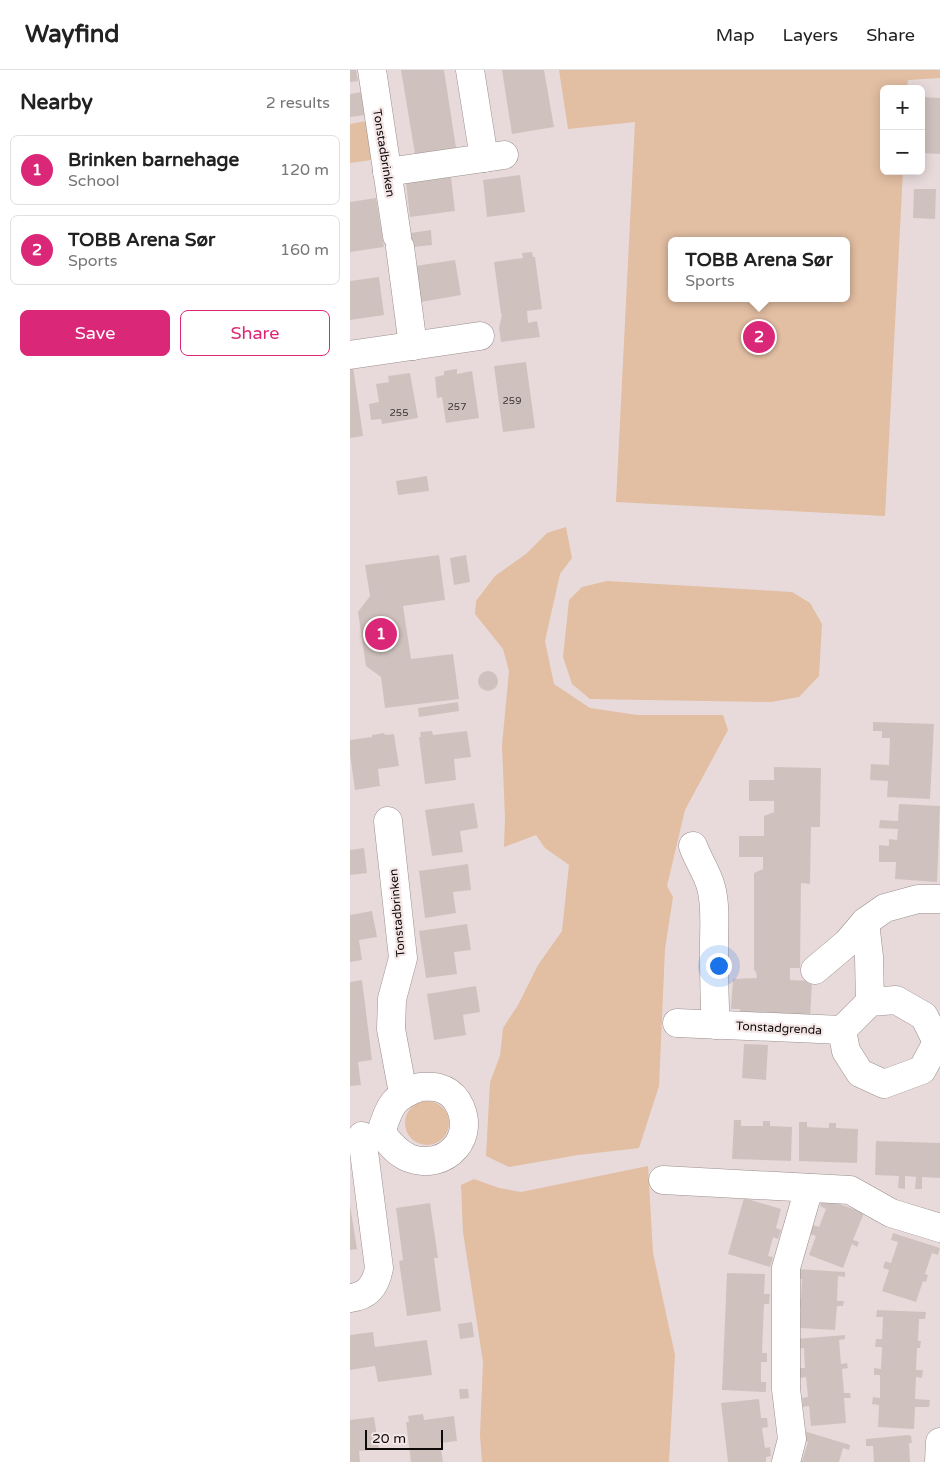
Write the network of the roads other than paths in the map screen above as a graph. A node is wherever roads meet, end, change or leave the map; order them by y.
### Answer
1 (372, 70) edge
2 (470, 70) edge
3 (387, 172) junction
4 (480, 336) dead end
5 (413, 346) junction
6 (350, 355) edge
7 (388, 821) dead end
8 (693, 846) dead end
9 (940, 899) edge
10 (865, 922) junction
11 (815, 970) dead end
12 (870, 1002) junction
13 (677, 1023) dead end
14 (716, 1025) junction
15 (842, 1030) junction
16 (939, 1042) edge
17 (403, 1093) junction
18 (364, 1135) edge
19 (663, 1180) dead end
20 (359, 1186) edge
21 (809, 1188) junction
22 (940, 1228) edge
23 (350, 1298) edge
24 (940, 1442) edge
25 (786, 1462) edge
26 (939, 1462) edge

1 - 3 street, Tonstadbrinken
2 - 3 street
3 - 5 street, Tonstadbrinken
4 - 5 street
5 - 6 street
7 - 17 street, Tonstadbrinken
8 - 14 street
9 - 10 street
10 - 11 street
10 - 12 street
12 - 15 street
12 - 16 street
13 - 14 street, Tonstadgrenda
14 - 15 street, Tonstadgrenda
15 - 16 street
17 - 18 street
17 - 18 street
18 - 20 street
19 - 21 street
20 - 23 street
21 - 22 street
21 - 25 street
24 - 26 street

